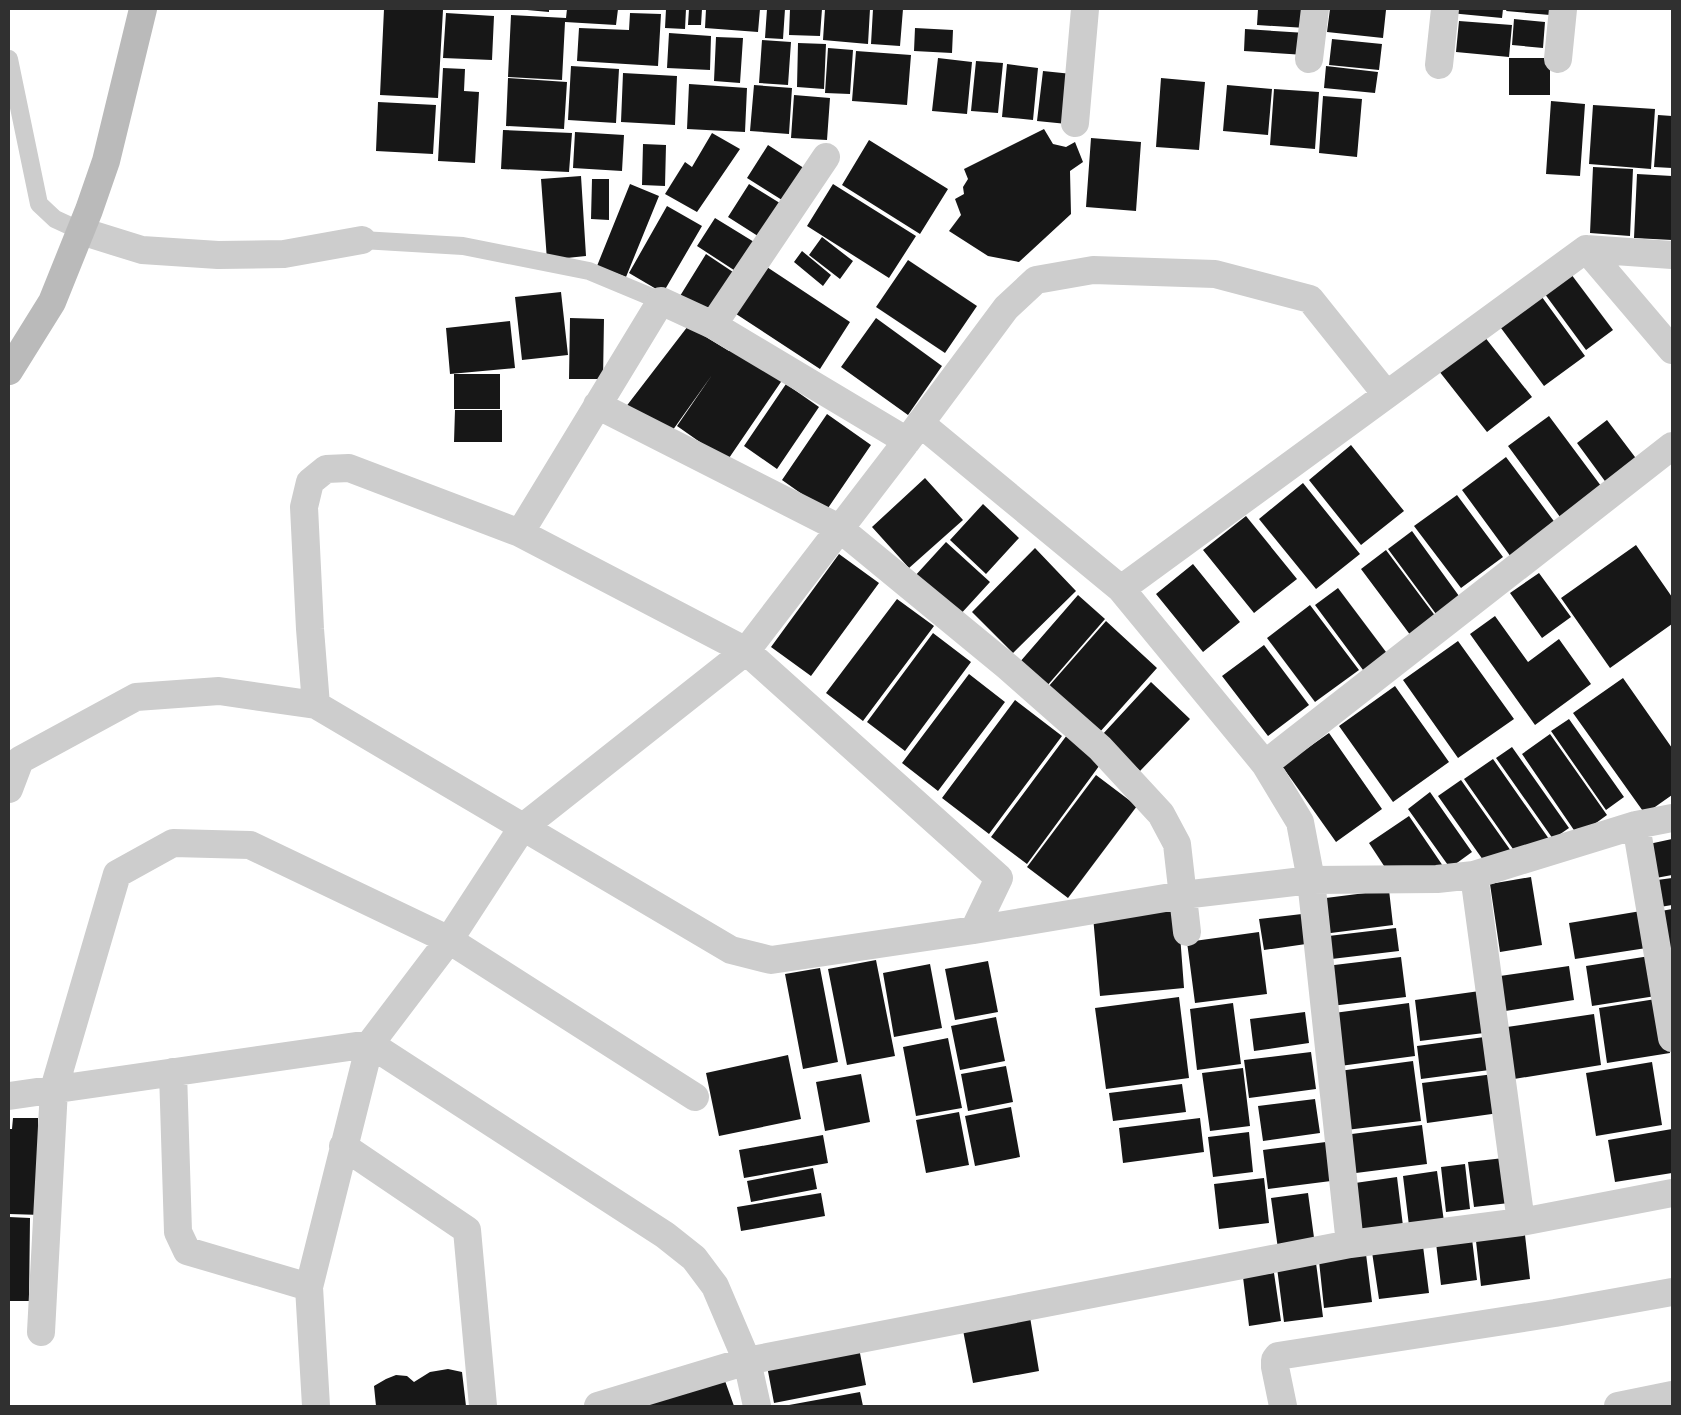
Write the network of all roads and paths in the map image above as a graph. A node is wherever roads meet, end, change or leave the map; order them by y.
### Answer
1 (143, 9) edge
2 (1085, 9) edge
3 (1316, 9) edge
4 (1445, 9) edge
5 (1563, 9) edge
6 (9, 59) edge
7 (1558, 59) dead end
8 (1309, 60) dead end
9 (1439, 65) dead end
10 (1075, 123) dead end
11 (826, 157) dead end
12 (81, 231) junction
13 (362, 240) joint
14 (1586, 249) junction
15 (1672, 254) edge
16 (661, 301) junction
17 (713, 325) junction
18 (1672, 350) edge
19 (9, 371) edge
20 (1386, 394) junction
21 (597, 405) junction
22 (914, 432) junction
23 (1672, 446) edge
24 (839, 528) junction
25 (520, 533) junction
26 (1121, 589) junction
27 (746, 651) junction
28 (316, 705) junction
29 (1265, 764) junction
30 (9, 789) edge
31 (1672, 818) edge
32 (1636, 825) junction
33 (522, 828) junction
34 (1474, 875) junction
35 (1311, 880) junction
36 (1183, 895) junction
37 (974, 930) junction
38 (1186, 932) dead end
39 (449, 940) junction
40 (1672, 1038) edge
41 (370, 1044) junction
42 (173, 1072) junction
43 (54, 1089) junction
44 (9, 1096) edge
45 (695, 1097) dead end
46 (343, 1146) junction
47 (1672, 1193) edge
48 (1521, 1222) junction
49 (1350, 1244) junction
50 (308, 1287) junction
51 (1672, 1292) edge
52 (41, 1332) dead end
53 (747, 1361) junction
54 (1672, 1395) edge
55 (609, 1405) edge
56 (316, 1406) edge
57 (483, 1406) edge
58 (757, 1406) edge
59 (1283, 1406) edge
60 (1618, 1406) edge

1 - 12 main road
2 - 10 street
3 - 8 street
4 - 9 street
5 - 7 street
6 - 12 lane
11 - 17 street
12 - 13 street
12 - 19 main road
13 - 16 lane
14 - 15 street
14 - 18 street
14 - 20 street
16 - 17 street
16 - 21 street
17 - 22 street
20 - 22 street
20 - 26 street
21 - 24 street
21 - 25 street
22 - 24 street
22 - 26 street
23 - 29 street
24 - 27 street
24 - 36 street
25 - 27 street
25 - 28 street
26 - 29 street
27 - 33 street
27 - 37 street
28 - 30 street
28 - 33 street
29 - 35 street
31 - 32 street
32 - 34 street
32 - 40 street
33 - 37 street
33 - 39 street
34 - 35 street
34 - 48 street
35 - 36 street
35 - 49 street
36 - 37 street
36 - 38 street
39 - 41 street
39 - 43 street
39 - 45 street
41 - 42 street
41 - 46 street
41 - 53 street
42 - 43 street
42 - 50 street
43 - 44 street
43 - 52 street
46 - 50 street
46 - 57 street
47 - 48 street
48 - 49 street
49 - 53 street
50 - 56 street
51 - 59 street
53 - 55 street
53 - 58 street
54 - 60 street

